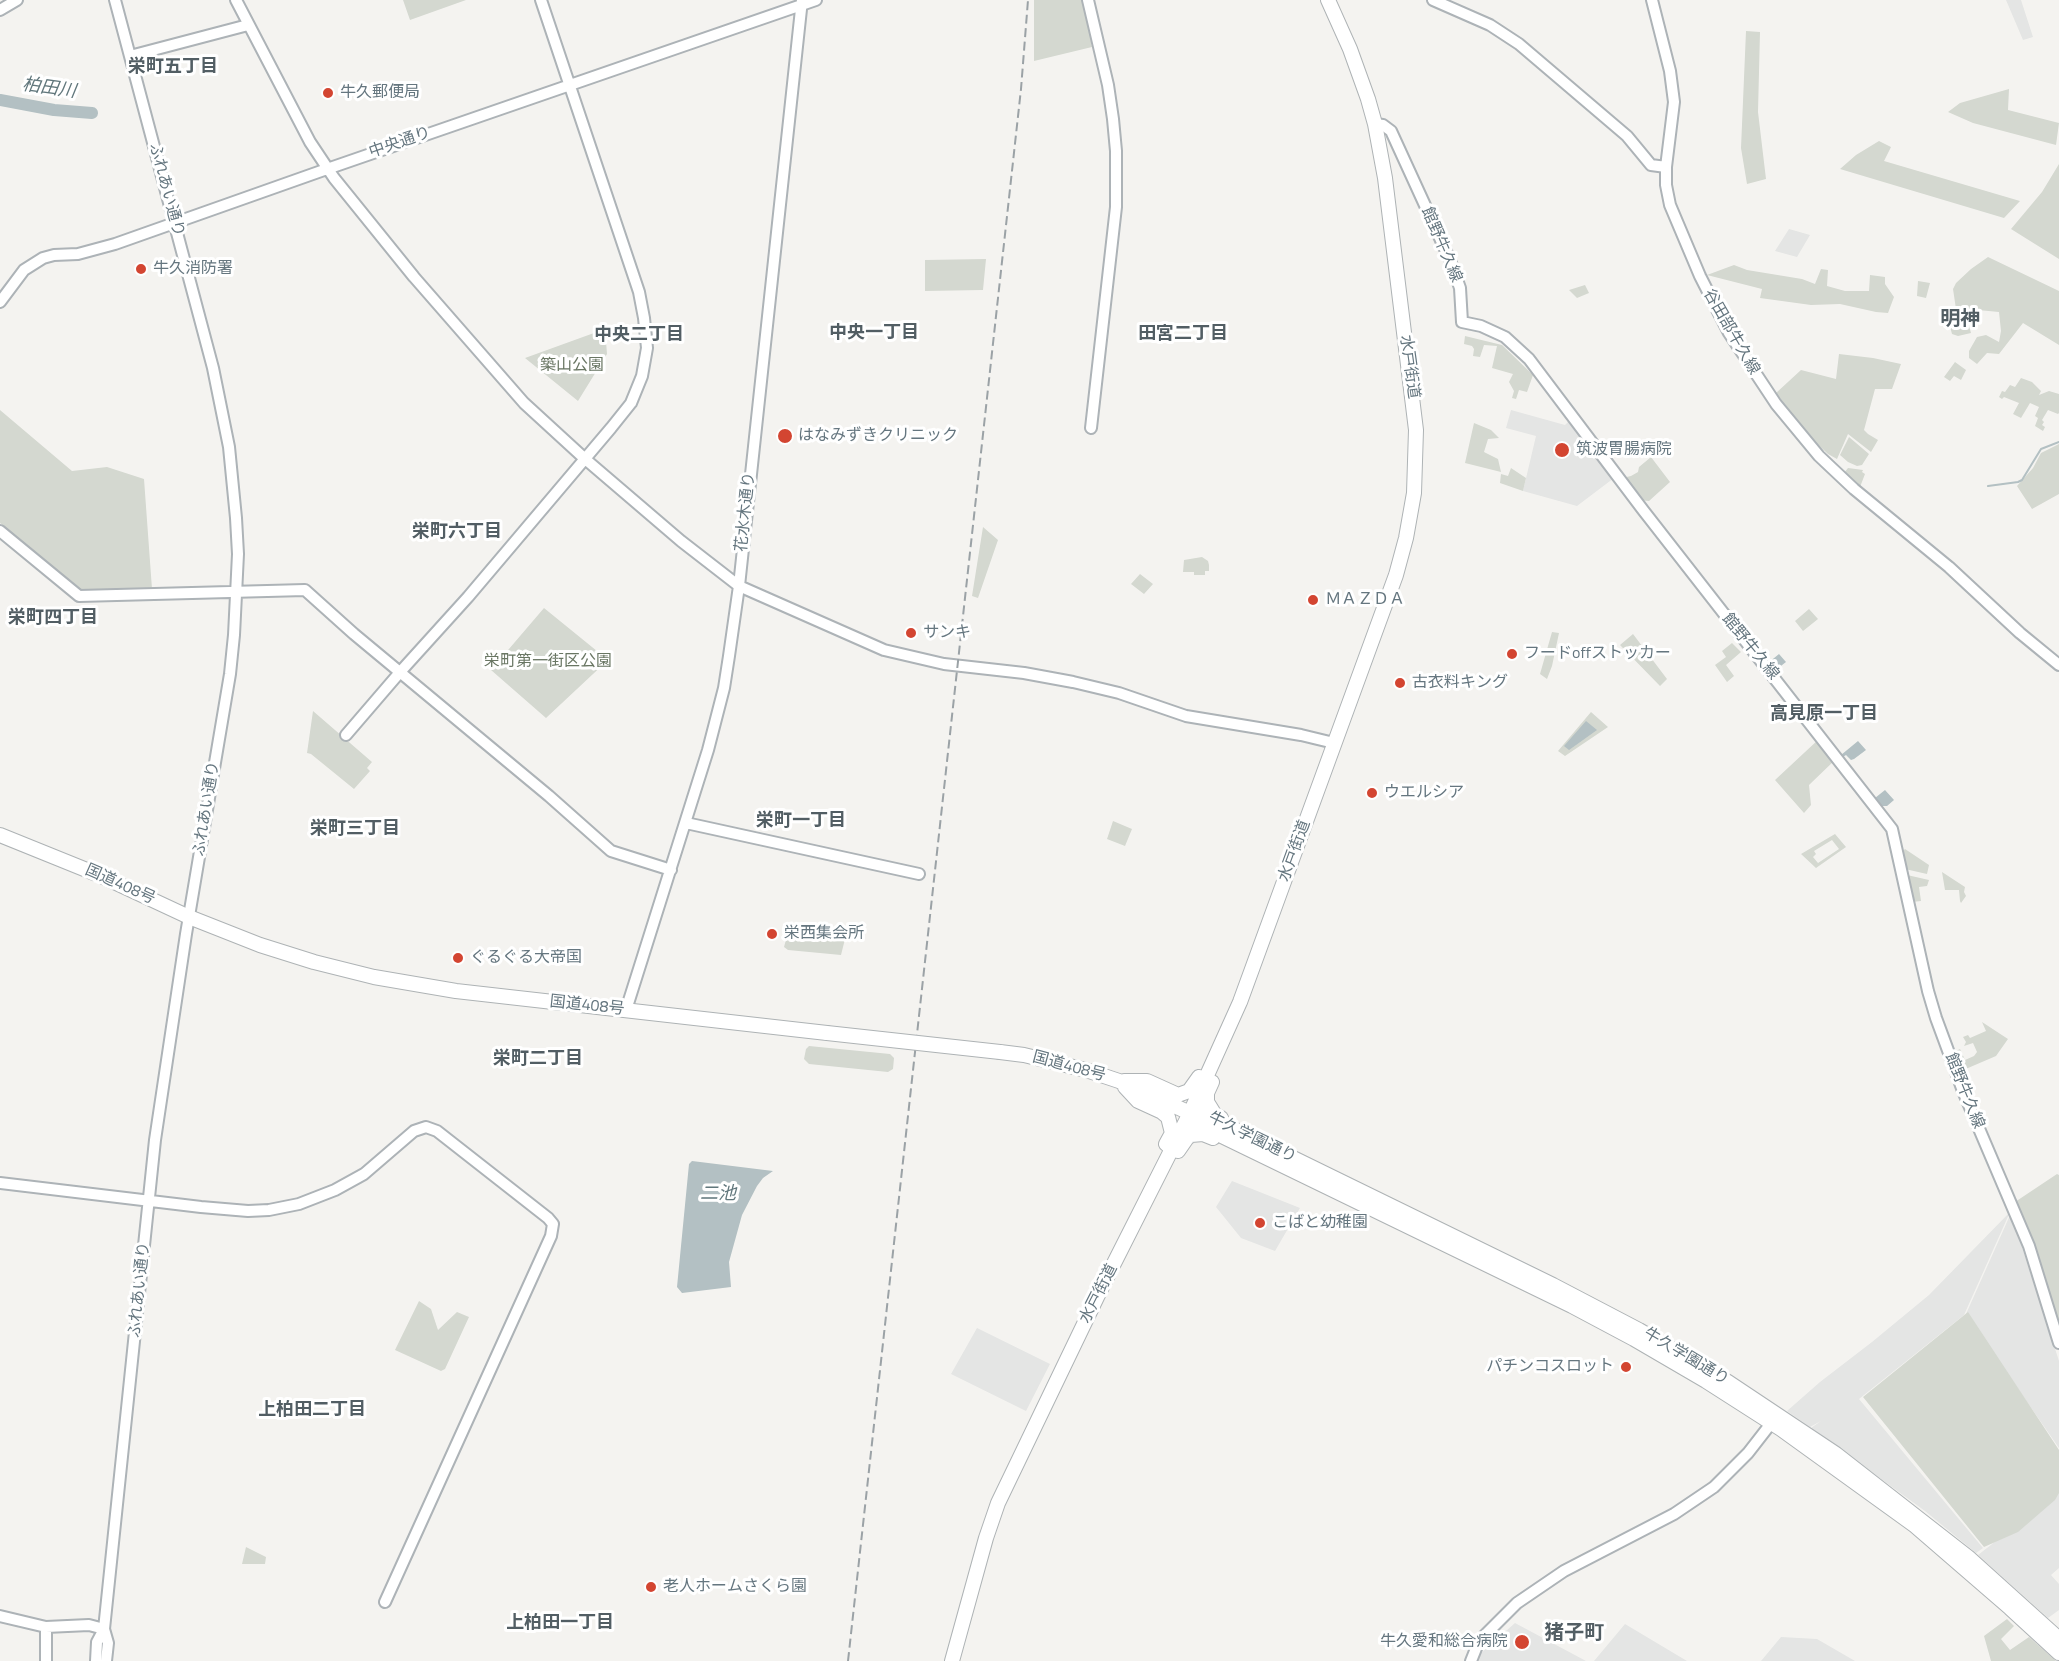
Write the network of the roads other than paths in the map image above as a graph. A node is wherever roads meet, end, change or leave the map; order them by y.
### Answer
1 (17, 0) edge
2 (115, 0) edge
3 (236, 0) edge
4 (541, 0) edge
5 (816, 0) edge
6 (1088, 0) edge
7 (1328, 0) edge
8 (1433, 0) edge
9 (1653, 0) edge
10 (802, 3) edge
11 (0, 10) edge
12 (248, 25) junction
13 (130, 56) junction
14 (570, 85) junction
15 (1375, 124) junction
16 (1666, 167) junction
17 (327, 169) junction
18 (175, 222) junction
19 (0, 302) edge
20 (1091, 428) dead end
21 (584, 458) junction
22 (0, 531) edge
23 (739, 586) junction
24 (237, 591) junction
25 (2059, 665) edge
26 (400, 671) junction
27 (346, 735) dead end
28 (1334, 743) junction
29 (686, 823) junction
30 (0, 836) edge
31 (671, 870) junction
32 (919, 874) dead end
33 (189, 917) junction
34 (626, 1010) junction
35 (1216, 1057) junction
36 (1119, 1081) junction
37 (1190, 1113) junction
38 (1255, 1146) junction
39 (1162, 1168) junction
40 (0, 1183) edge
41 (1153, 1186) junction
42 (149, 1200) junction
43 (2059, 1343) edge
44 (1775, 1418) junction
45 (385, 1602) dead end
46 (0, 1616) edge
47 (46, 1628) junction
48 (104, 1629) junction
49 (2059, 1639) edge
50 (2059, 1653) edge
51 (46, 1661) edge
52 (96, 1661) edge
53 (106, 1661) edge
54 (952, 1661) edge
55 (1472, 1661) edge

1 - 11 street
2 - 13 street, ふれあい通り
3 - 12 street
4 - 14 street
5 - 10 street, 中央通り
6 - 20 street
7 - 15 highway, 水戸街道
8 - 16 street
9 - 16 street, 谷田部牛久線
10 - 14 street, 中央通り
10 - 23 street, 花水木通り
12 - 13 street
12 - 17 street
13 - 18 street, ふれあい通り
14 - 17 street, 中央通り
14 - 21 street
15 - 28 highway, 水戸街道
15 - 43 street, 館野牛久線
16 - 25 street, 谷田部牛久線
17 - 18 street, 中央通り
17 - 21 street
18 - 19 street, 中央通り
18 - 24 street, ふれあい通り
21 - 23 street
21 - 26 street
22 - 24 street
23 - 28 street
23 - 29 street, 花水木通り
24 - 26 street
24 - 33 street, ふれあい通り
26 - 27 street
26 - 31 street
28 - 35 highway, 水戸街道
29 - 31 street, 花水木通り
29 - 32 street
30 - 33 highway, 国道408号
31 - 34 street, 花水木通り
33 - 34 highway, 国道408号
33 - 42 street, ふれあい通り
34 - 36 highway, 国道408号, bridge
35 - 36 highway
35 - 37 highway, 水戸街道
35 - 38 highway
36 - 37 highway, 国道408号
36 - 39 highway
37 - 38 highway, 牛久学園通り
37 - 39 highway, 水戸街道
38 - 41 highway
38 - 44 highway, 牛久学園通り
39 - 41 highway, 水戸街道
40 - 42 street
41 - 54 highway, 水戸街道
42 - 45 street
42 - 48 street, ふれあい通り
44 - 49 highway, 牛久学園通り
44 - 50 highway, 牛久学園通り
44 - 55 street
46 - 47 street
47 - 48 street
47 - 51 street
48 - 52 street, ふれあい通り
48 - 53 street, ふれあい通り

